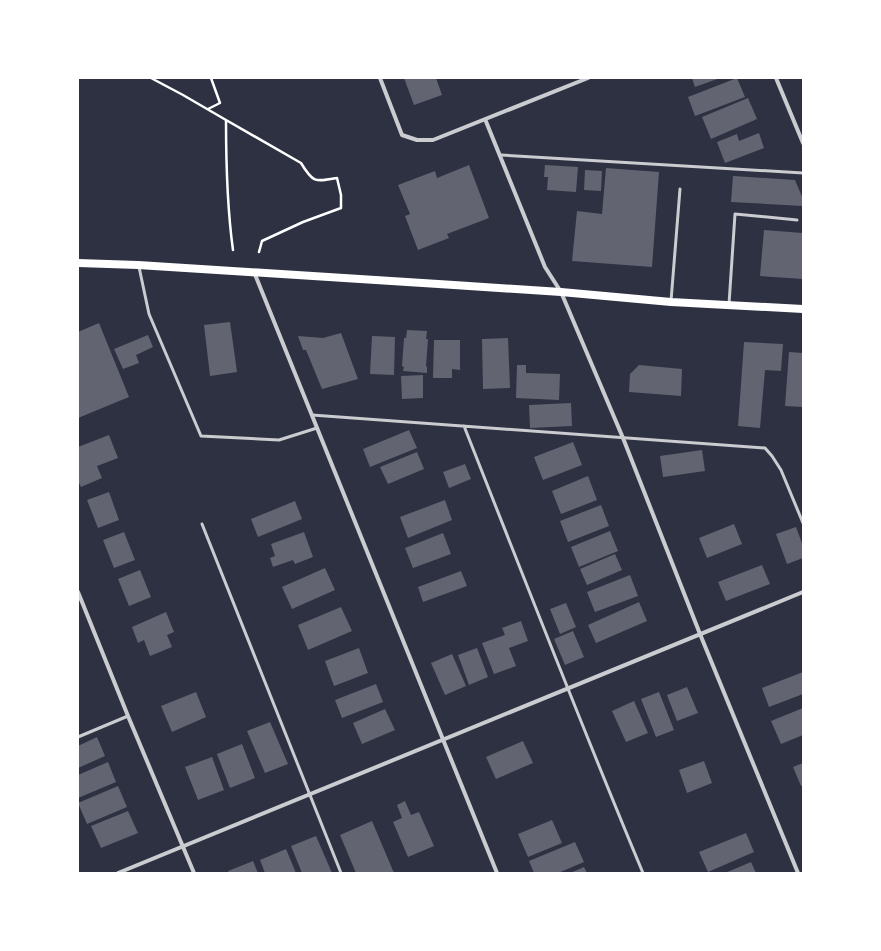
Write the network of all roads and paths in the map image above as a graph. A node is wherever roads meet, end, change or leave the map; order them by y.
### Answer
1 (152, 78) edge
2 (211, 78) edge
3 (380, 78) edge
4 (588, 78) edge
5 (776, 78) edge
6 (208, 110) junction
7 (486, 119) junction
8 (226, 120) junction
9 (803, 143) edge
10 (501, 155) junction
11 (803, 173) edge
12 (680, 189) dead end
13 (797, 220) dead end
14 (233, 250) dead end
15 (259, 252) dead end
16 (78, 263) edge
17 (138, 265) junction
18 (254, 272) junction
19 (561, 292) junction
20 (671, 302) junction
21 (729, 306) junction
22 (803, 309) edge
23 (312, 415) junction
24 (464, 426) junction
25 (317, 428) junction
26 (623, 438) junction
27 (803, 523) edge
28 (202, 524) dead end
29 (78, 592) edge
30 (803, 592) edge
31 (700, 634) junction
32 (568, 688) junction
33 (128, 716) junction
34 (78, 737) edge
35 (442, 739) junction
36 (309, 795) junction
37 (183, 847) junction
38 (118, 873) edge
39 (194, 873) edge
40 (341, 873) edge
41 (497, 873) edge
42 (643, 873) edge
43 (798, 873) edge

1 - 6 path
2 - 6 path
3 - 7 street
4 - 7 street
5 - 9 street
6 - 8 path
7 - 10 street
8 - 14 path
8 - 15 path
10 - 11 lane
10 - 19 street
12 - 20 lane
13 - 21 lane
16 - 17 main road
17 - 18 main road
17 - 25 lane
18 - 19 main road
18 - 23 street
19 - 20 main road
19 - 26 street
20 - 21 main road
21 - 22 main road
23 - 24 lane
23 - 25 street
24 - 26 lane
24 - 32 lane
25 - 35 street
26 - 27 lane
26 - 31 street
28 - 36 lane
29 - 33 street
30 - 31 street
31 - 32 street
31 - 43 street
32 - 35 street
32 - 42 lane
33 - 34 lane
33 - 37 street
35 - 36 street
35 - 41 street
36 - 37 street
36 - 40 lane
37 - 38 street
37 - 39 street

